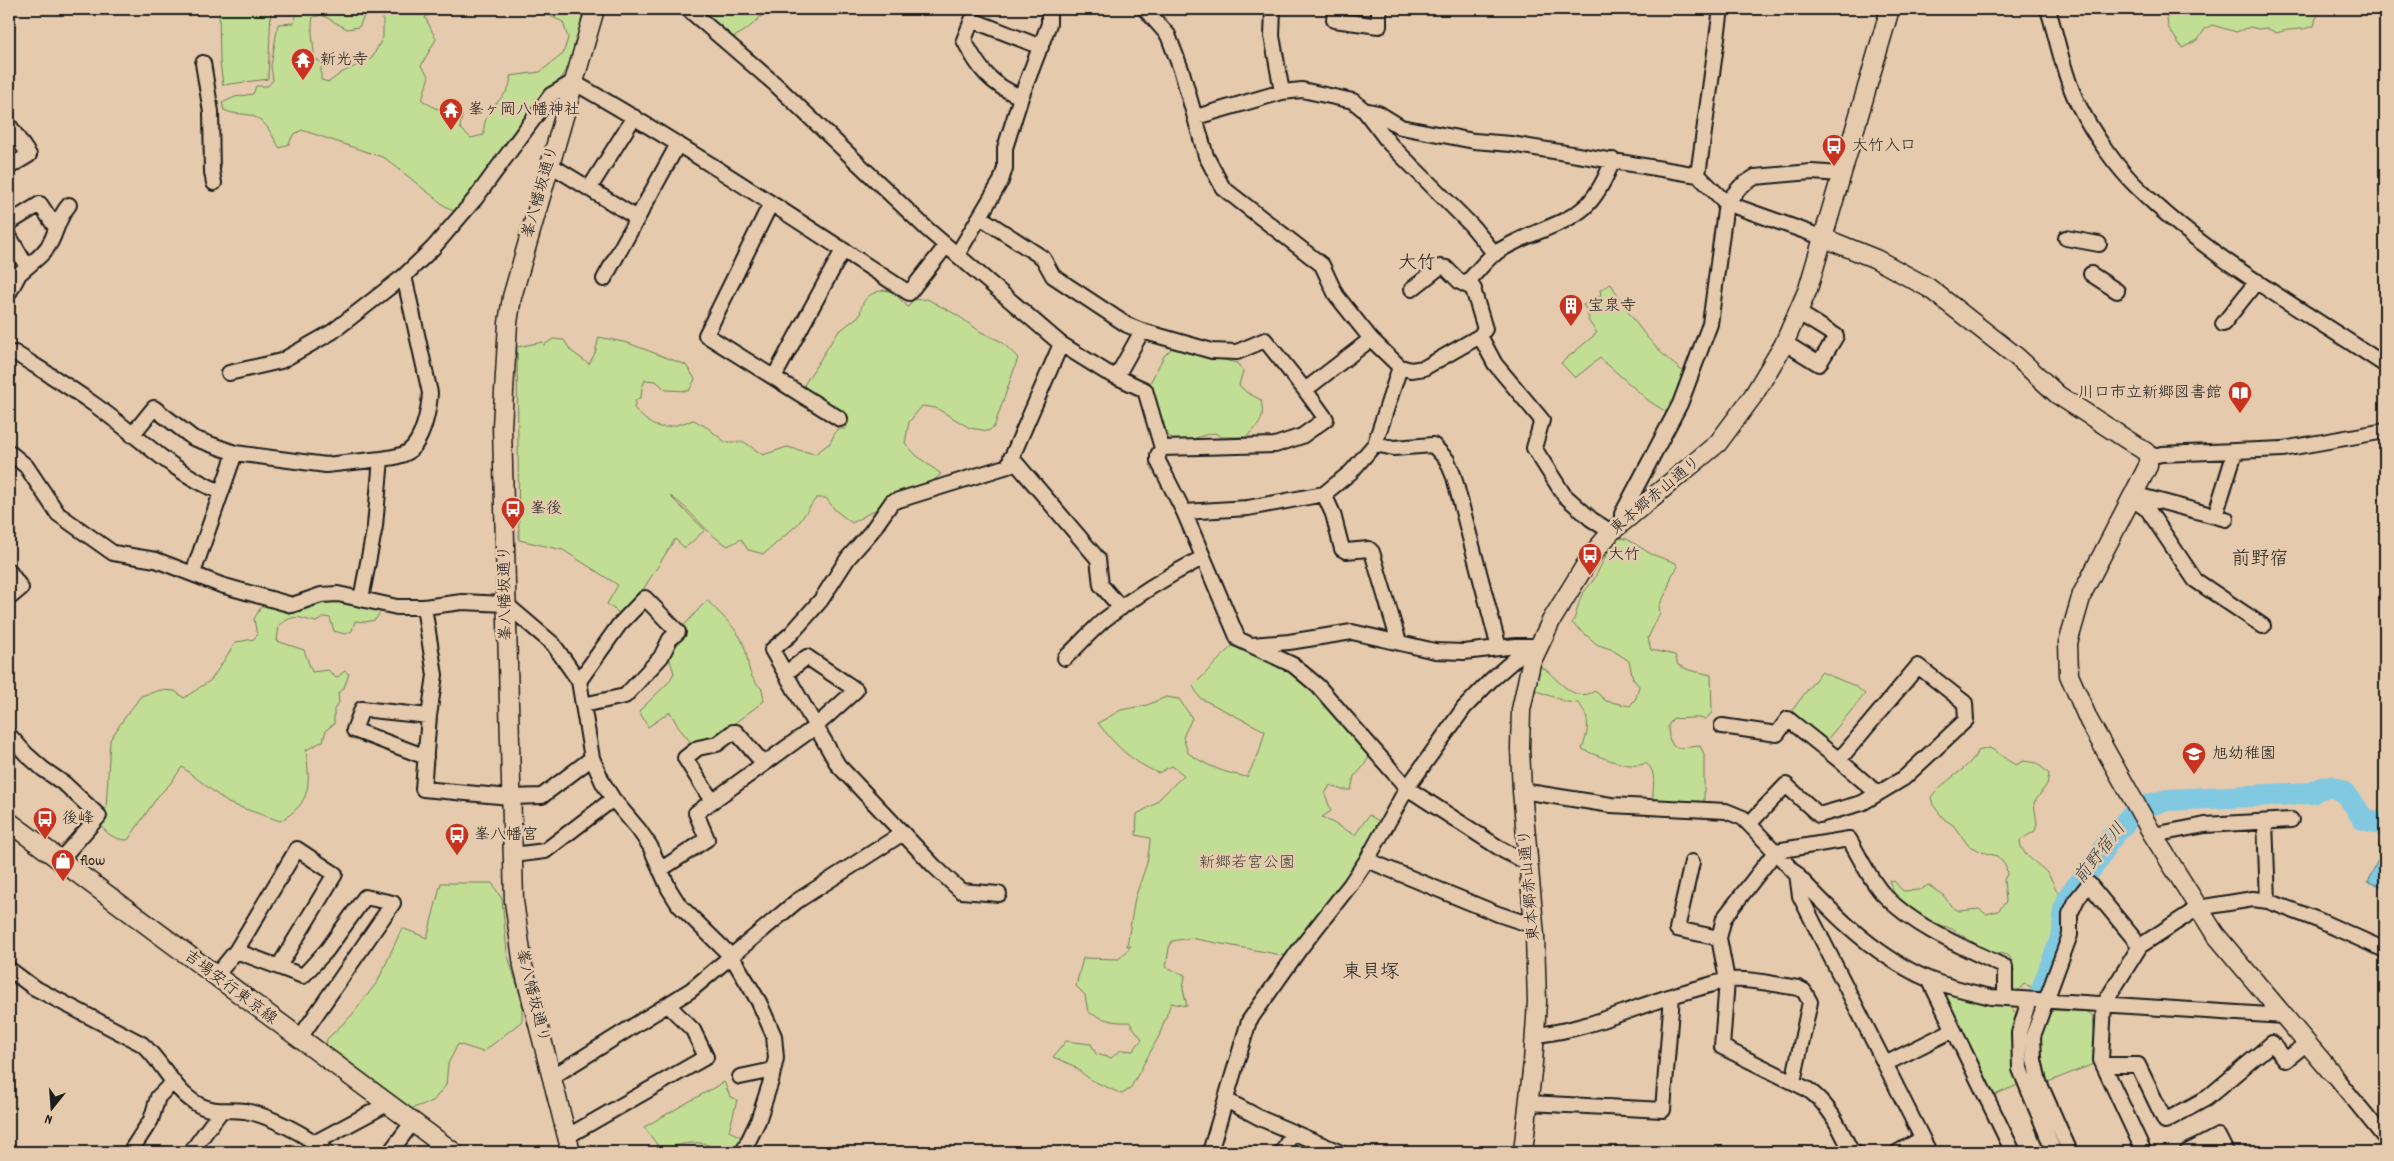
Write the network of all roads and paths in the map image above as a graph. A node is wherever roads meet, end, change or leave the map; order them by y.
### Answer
1 (595, 9) edge
2 (688, 9) edge
3 (1049, 9) edge
4 (1145, 9) edge
5 (1273, 9) edge
6 (1335, 9) edge
7 (1380, 9) edge
8 (1721, 9) edge
9 (1890, 9) edge
10 (2048, 9) edge
11 (1041, 47) junction
12 (203, 63) dead end
13 (573, 82) junction
14 (1282, 92) junction
15 (1021, 97) junction
16 (1364, 110) junction
17 (634, 117) junction
18 (1196, 117) junction
19 (9, 125) edge
20 (678, 144) junction
21 (1613, 160) junction
22 (549, 164) junction
23 (9, 168) edge
24 (1842, 174) junction
25 (1698, 175) junction
26 (214, 183) dead end
27 (589, 189) junction
28 (771, 203) junction
29 (1726, 203) junction
30 (69, 205) dead end
31 (980, 217) junction
32 (637, 218) junction
33 (9, 223) edge
34 (56, 228) junction
35 (9, 236) edge
36 (1824, 238) junction
37 (2066, 238) dead end
38 (2099, 244) dead end
39 (843, 250) junction
40 (952, 250) junction
41 (1495, 254) junction
42 (18, 271) edge
43 (2092, 274) dead end
44 (404, 276) junction
45 (604, 279) dead end
46 (2257, 281) junction
47 (1412, 289) dead end
48 (1474, 289) junction
49 (2117, 291) dead end
50 (9, 293) edge
51 (1799, 312) junction
52 (2223, 324) dead end
53 (1142, 331) junction
54 (1480, 336) junction
55 (1371, 339) junction
56 (1785, 343) junction
57 (1061, 344) junction
58 (9, 355) edge
59 (2385, 365) edge
60 (1400, 367) junction
61 (229, 373) dead end
62 (1117, 376) junction
63 (774, 377) junction
64 (1305, 390) junction
65 (840, 419) dead end
66 (2385, 431) edge
67 (132, 434) junction
68 (1375, 444) junction
69 (1162, 448) junction
70 (9, 452) edge
71 (2235, 452) junction
72 (235, 453) junction
73 (2148, 456) junction
74 (1011, 458) junction
75 (381, 459) junction
76 (221, 492) junction
77 (1324, 494) junction
78 (2132, 496) junction
79 (1184, 512) junction
80 (1616, 528) junction
81 (1202, 558) junction
82 (9, 571) edge
83 (192, 573) junction
84 (9, 598) edge
85 (362, 599) junction
86 (506, 604) junction
87 (424, 607) junction
88 (1121, 608) junction
89 (2263, 626) dead end
90 (1399, 642) junction
91 (1251, 645) junction
92 (1534, 647) junction
93 (1499, 648) junction
94 (1065, 658) dead end
95 (786, 673) junction
96 (578, 681) junction
97 (582, 705) junction
98 (429, 716) junction
99 (1722, 726) dead end
100 (815, 727) junction
101 (9, 735) edge
102 (426, 757) junction
103 (592, 758) junction
104 (1839, 760) junction
105 (764, 764) junction
106 (1407, 788) junction
107 (1522, 791) junction
108 (1877, 794) junction
109 (510, 797) junction
110 (613, 799) junction
111 (712, 801) junction
112 (2291, 820) dead end
113 (9, 822) edge
114 (2265, 822) junction
115 (1749, 824) junction
116 (903, 833) junction
117 (2153, 835) junction
118 (1776, 851) junction
119 (513, 855) junction
120 (60, 860) junction
121 (1367, 860) junction
122 (1692, 862) dead end
123 (1528, 863) junction
124 (660, 870) junction
125 (1797, 874) junction
126 (999, 894) dead end
127 (2268, 901) junction
128 (2198, 908) junction
129 (1534, 926) junction
130 (1719, 938) junction
131 (2140, 946) junction
132 (2385, 950) edge
133 (236, 951) junction
134 (732, 958) junction
135 (279, 966) junction
136 (9, 969) edge
137 (215, 977) junction
138 (1929, 979) junction
139 (1727, 980) junction
140 (1672, 996) junction
141 (2004, 998) junction
142 (2028, 1000) junction
143 (2045, 1001) junction
144 (2104, 1004) junction
145 (668, 1005) junction
146 (2284, 1016) junction
147 (1953, 1030) junction
148 (1535, 1035) junction
149 (299, 1039) junction
150 (2307, 1043) junction
151 (1885, 1064) junction
152 (2104, 1065) junction
153 (774, 1070) junction
154 (2332, 1073) joint
155 (552, 1077) junction
156 (740, 1077) dead end
157 (1793, 1082) junction
158 (172, 1083) junction
159 (1226, 1100) junction
160 (1529, 1103) junction
161 (386, 1104) junction
162 (220, 1111) junction
163 (412, 1123) junction
164 (1292, 1132) junction
165 (2385, 1138) edge
166 (1922, 1139) junction
167 (570, 1144) edge
168 (321, 1147) edge
169 (130, 1152) edge
170 (191, 1152) edge
171 (392, 1152) edge
172 (453, 1152) edge
173 (743, 1152) edge
174 (1210, 1152) edge
175 (1282, 1152) edge
176 (1339, 1152) edge
177 (1523, 1152) edge
178 (1854, 1152) edge
179 (1898, 1152) edge
180 (1929, 1152) edge
181 (2013, 1152) edge
182 (2054, 1152) edge
183 (2070, 1152) edge
184 (2144, 1152) edge
185 (2187, 1152) edge
186 (2226, 1152) edge

1 - 13 street, 峯八幡坂通り
2 - 40 street
3 - 11 street
4 - 18 street
5 - 14 street
6 - 7 street
8 - 25 street
9 - 24 street, 東本郷赤山通り
10 - 46 street
11 - 15 street
11 - 15 street
12 - 26 street
13 - 17 street
13 - 22 street, 峯八幡坂通り
13 - 44 street
14 - 16 street
14 - 18 street
15 - 31 street
16 - 21 street
16 - 41 street
17 - 20 street
17 - 27 street
18 - 55 street
19 - 23 street
20 - 28 street
20 - 32 street
21 - 25 street
21 - 41 street
22 - 27 street
22 - 86 street, 峯八幡坂通り
24 - 29 street
24 - 36 street, 東本郷赤山通り
25 - 29 street
27 - 32 street
28 - 39 street
28 - 63 street
29 - 36 street
29 - 80 street
30 - 34 street
31 - 40 street
31 - 53 street
32 - 45 street
33 - 34 street
34 - 42 street
35 - 42 street
36 - 51 street, 東本郷赤山通り
36 - 73 street
37 - 38 street
39 - 40 street
39 - 63 street
40 - 57 street
41 - 48 street
42 - 50 street
43 - 49 street
44 - 61 street
44 - 75 street
46 - 52 street
46 - 59 street
47 - 48 street
48 - 54 street
51 - 56 street, 東本郷赤山通り
51 - 56 street
53 - 62 street
53 - 64 street
54 - 60 street
54 - 80 street
55 - 60 street
55 - 64 street
56 - 80 street, 東本郷赤山通り
57 - 62 street
57 - 74 street
58 - 67 street
60 - 68 street
62 - 69 street
63 - 65 street
64 - 69 street
66 - 71 street
67 - 72 street
67 - 76 street
68 - 77 street
68 - 93 street
69 - 79 street
70 - 83 street
71 - 73 street
71 - 78 street
72 - 75 street
72 - 76 street
73 - 78 street
74 - 88 street
74 - 95 street
75 - 85 street
76 - 83 street
77 - 79 street
77 - 90 street
78 - 89 street
78 - 117 street
79 - 81 street
80 - 92 street, 東本郷赤山通り
81 - 88 street
81 - 91 street
82 - 84 street
83 - 85 street
85 - 87 street
86 - 87 street
86 - 96 street
86 - 109 street, 峯八幡坂通り
87 - 98 street
88 - 94 street
90 - 91 street
90 - 93 street
91 - 106 street
92 - 93 street
92 - 106 street
92 - 107 street, 東本郷赤山通り
95 - 100 street
95 - 100 street
96 - 97 street
96 - 97 street
97 - 103 street
98 - 102 street
98 - 102 street
99 - 104 street
100 - 105 street
100 - 116 street
101 - 120 street
102 - 109 street
103 - 109 street
103 - 110 street
104 - 108 street
104 - 108 street
105 - 111 street
105 - 111 street
106 - 121 street
106 - 123 street
107 - 115 street
107 - 123 street, 東本郷赤山通り
108 - 115 street
109 - 119 street, 峯八幡坂通り
110 - 119 street
110 - 124 street
111 - 124 street
112 - 114 street
113 - 120 main road, 吉場安行東京線
114 - 117 street
114 - 127 street
115 - 118 street
116 - 126 street
116 - 134 street
117 - 128 street
118 - 125 street
118 - 130 street
118 - 141 street
119 - 155 street, 峯八幡坂通り
120 - 137 main road, 吉場安行東京線
121 - 129 street
121 - 159 street
122 - 130 street
123 - 129 street, 東本郷赤山通り
124 - 134 street
125 - 138 street
125 - 151 street
127 - 128 street
127 - 132 street
128 - 131 street
128 - 146 street
129 - 148 street, 東本郷赤山通り
130 - 139 street
131 - 143 street
131 - 144 street
133 - 135 street
133 - 135 street
133 - 137 street
134 - 145 street
134 - 153 street
135 - 149 street
136 - 158 street
137 - 149 main road, 吉場安行東京線
138 - 141 street
138 - 147 street
139 - 140 street
139 - 157 street
139 - 157 street
140 - 148 street
140 - 160 street
141 - 142 street
142 - 143 street
142 - 182 street
143 - 144 street
143 - 183 street
144 - 146 street
144 - 152 street
145 - 155 street
145 - 167 street
146 - 150 street
147 - 151 street
147 - 181 street
148 - 160 street, 東本郷赤山通り
149 - 161 main road, 吉場安行東京線
150 - 152 street
150 - 154 street
151 - 166 street
152 - 184 street
153 - 156 street
153 - 173 street
154 - 165 street
155 - 167 street, 峯八幡坂通り
157 - 178 street
158 - 162 street
158 - 169 street
159 - 164 street
159 - 174 street
160 - 177 street, 東本郷赤山通り
161 - 163 main road, 吉場安行東京線
161 - 168 street
162 - 168 street
162 - 170 street
163 - 171 street
163 - 172 main road, 吉場安行東京線
164 - 175 street
164 - 176 street
166 - 179 street
166 - 180 street
185 - 186 street

